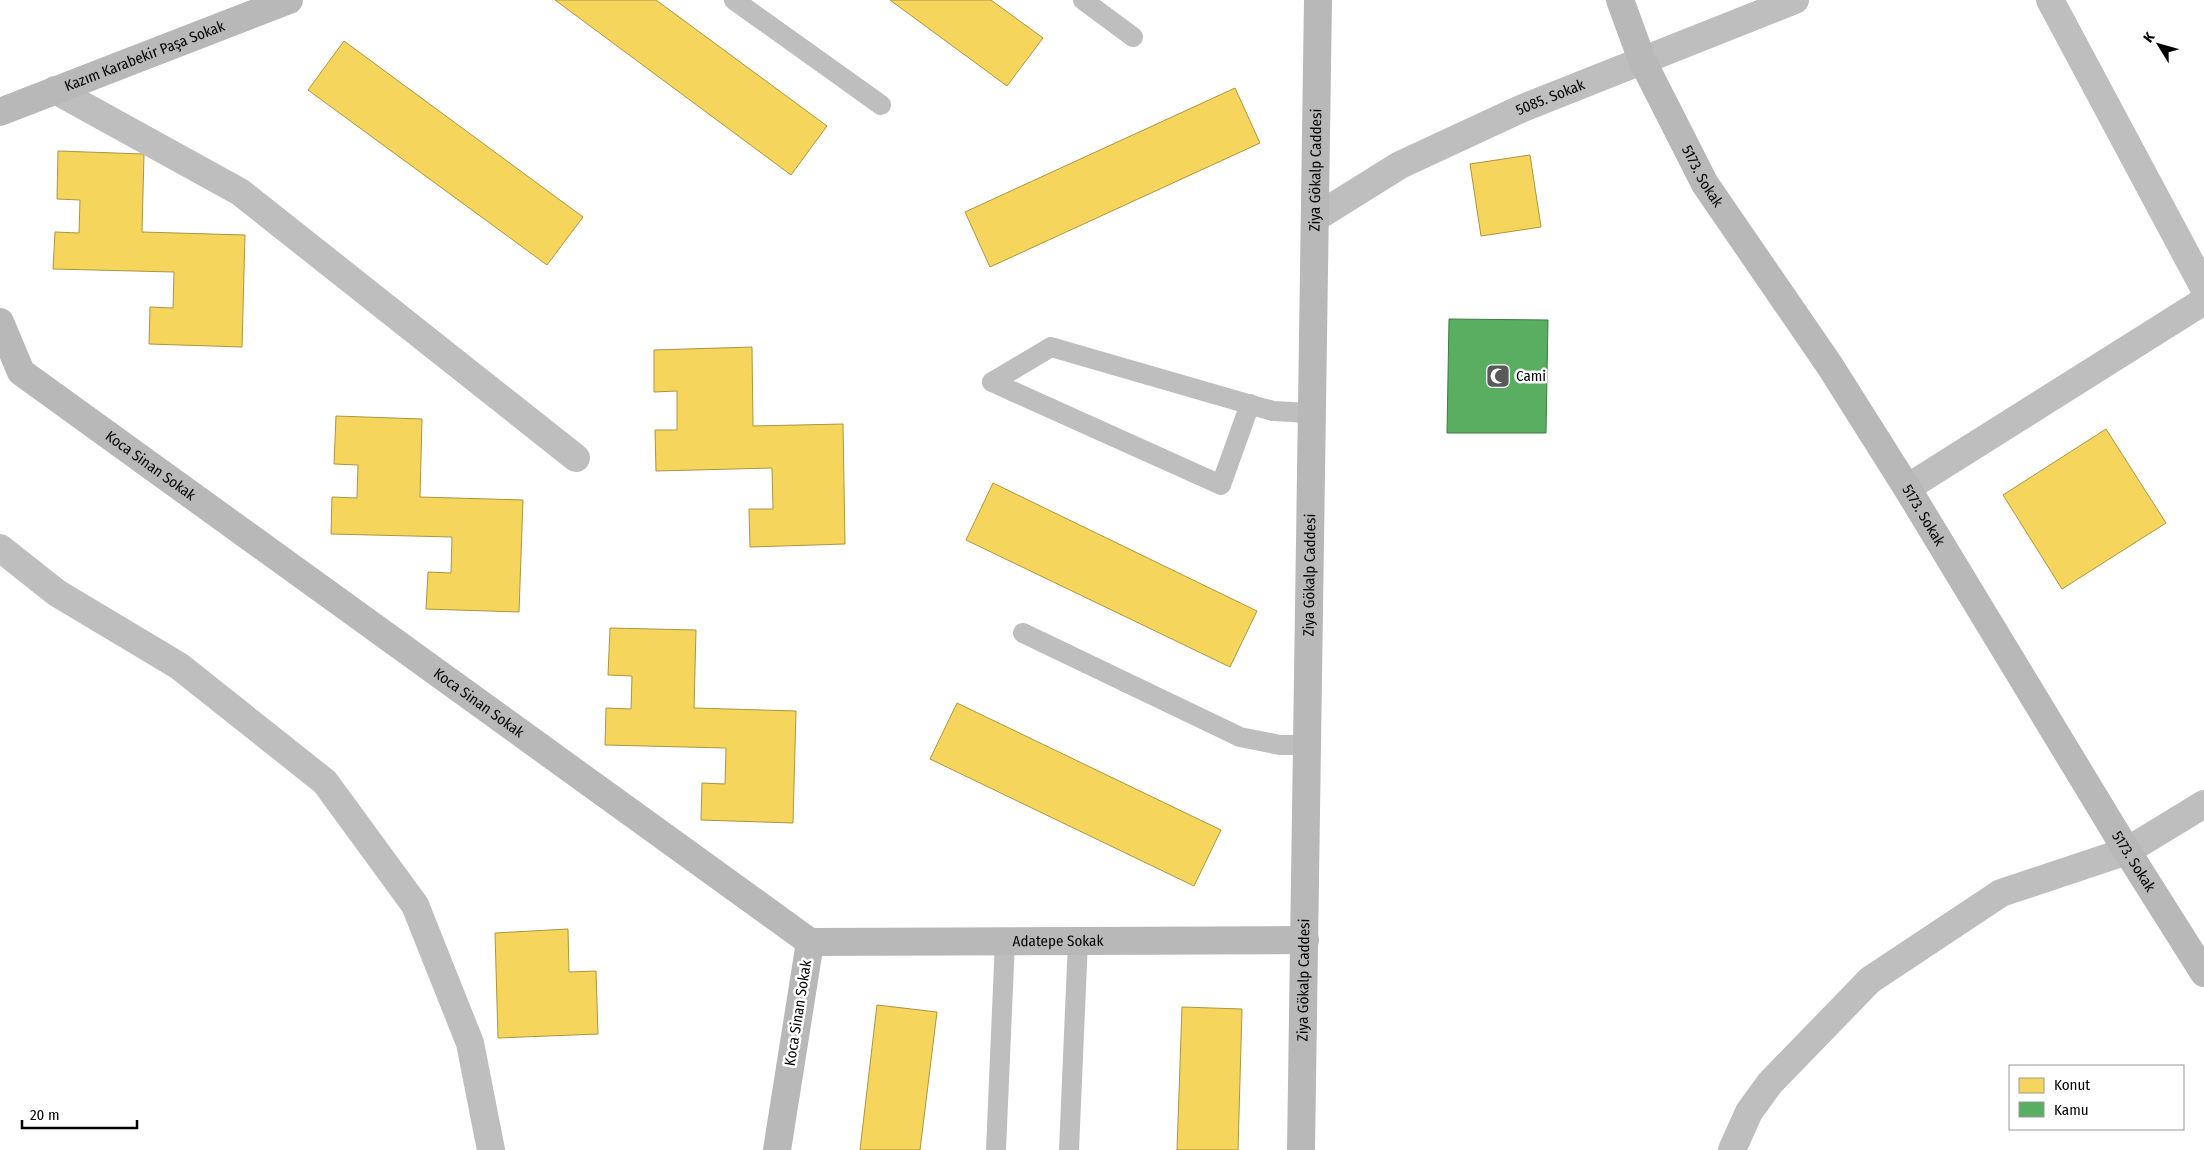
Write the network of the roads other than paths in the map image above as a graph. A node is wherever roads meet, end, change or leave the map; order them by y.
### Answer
1 (289, 0) edge
2 (734, 0) edge
3 (1083, 0) edge
4 (1318, 0) edge
5 (1620, 0) edge
6 (1795, 0) edge
7 (2050, 0) edge
8 (1133, 36) dead end
9 (1642, 60) junction
10 (55, 90) junction
11 (881, 106) dead end
12 (0, 112) edge
13 (1316, 218) junction
14 (2204, 288) edge
15 (2204, 301) edge
16 (0, 322) edge
17 (1250, 404) junction
18 (1311, 413) junction
19 (576, 458) dead end
20 (1906, 488) junction
21 (0, 548) edge
22 (1023, 633) dead end
23 (1308, 745) junction
24 (2204, 804) edge
25 (2127, 851) junction
26 (1305, 940) junction
27 (1005, 941) junction
28 (1078, 941) junction
29 (810, 942) junction
30 (2204, 972) edge
31 (491, 1150) edge
32 (777, 1150) edge
33 (996, 1150) edge
34 (1069, 1150) edge
35 (1301, 1150) edge
36 (1732, 1150) edge

1 - 10 street, Kazım Karabekir Paşa Sokak
2 - 11 lane
3 - 8 lane
4 - 13 street, Ziya Gökalp Caddesi
5 - 9 street, 5173. Sokak
6 - 9 street, 5085. Sokak
7 - 14 street
9 - 13 street, 5085. Sokak
9 - 20 street, 5173. Sokak
10 - 12 street, Kazım Karabekir Paşa Sokak
10 - 19 street
13 - 18 street, Ziya Gökalp Caddesi
15 - 20 street
16 - 29 street, Koca Sinan Sokak
17 - 17 lane
17 - 18 lane
18 - 23 street, Ziya Gökalp Caddesi
20 - 25 street, 5173. Sokak
21 - 31 street
22 - 23 lane
23 - 26 street, Ziya Gökalp Caddesi
24 - 25 street
25 - 30 street, 5173. Sokak
25 - 36 street
26 - 28 street, Adatepe Sokak
26 - 35 street, Ziya Gökalp Caddesi
27 - 28 street, Adatepe Sokak
27 - 29 street, Adatepe Sokak
27 - 33 lane
28 - 34 lane
29 - 32 street, Koca Sinan Sokak

